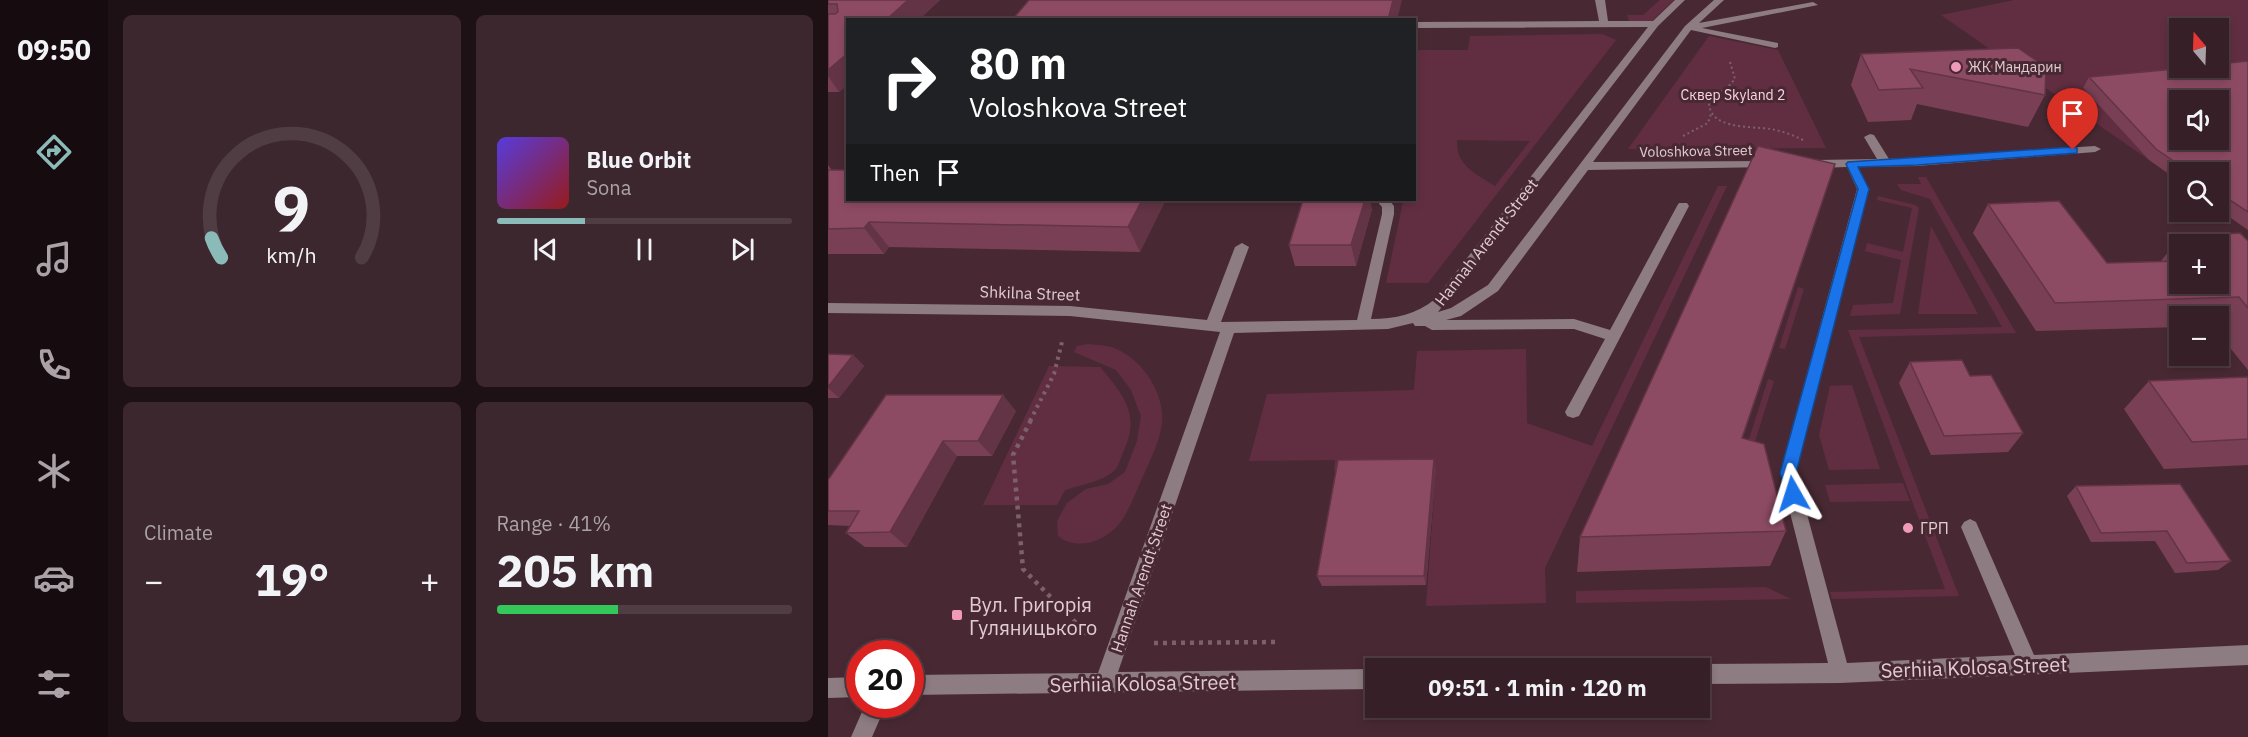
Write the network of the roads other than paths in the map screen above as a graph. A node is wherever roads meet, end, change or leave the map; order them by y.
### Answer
1 (1600, 0) edge
2 (1680, 0) edge
3 (1719, 0) edge
4 (1813, 5) dead end
5 (1604, 24) junction
6 (1655, 24) junction
7 (1416, 25) edge
8 (1688, 28) junction
9 (1775, 45) dead end
10 (1870, 137) dead end
11 (2096, 149) dead end
12 (1885, 163) junction
13 (1851, 164) junction
14 (1775, 165) edge
15 (1798, 165) edge
16 (1585, 166) junction
17 (1383, 201) edge
18 (1683, 206) dead end
19 (1242, 247) dead end
20 (828, 308) edge
21 (1369, 325) junction
22 (1221, 327) junction
23 (1614, 336) junction
24 (1573, 412) dead end
25 (1970, 527) dead end
26 (2248, 655) edge
27 (2029, 665) junction
28 (1840, 673) junction
29 (1710, 674) edge
30 (1365, 679) edge
31 (1104, 684) junction
32 (924, 685) edge
33 (846, 687) edge
34 (828, 688) edge
35 (870, 718) edge
36 (861, 737) edge

1 - 5 street
2 - 6 street, Hannah Arendt Street
3 - 8 street
4 - 8 street
5 - 6 street
5 - 7 street
6 - 21 street, Hannah Arendt Street
8 - 9 street
8 - 16 street
10 - 12 street
11 - 12 street
12 - 13 street
13 - 15 street
13 - 28 street
14 - 16 street, Voloshkova Street
16 - 21 street
17 - 21 street
18 - 23 street
19 - 22 street
20 - 22 street, Shkilna Street
21 - 22 street, Hannah Arendt Street
21 - 23 street
22 - 31 street, Hannah Arendt Street
23 - 24 street
25 - 27 street
26 - 27 street, Serhiia Kolosa Street
27 - 28 street, Serhiia Kolosa Street
28 - 29 street, Serhiia Kolosa Street
30 - 31 street, Serhiia Kolosa Street
31 - 32 street, Serhiia Kolosa Street
33 - 34 street
35 - 36 street

